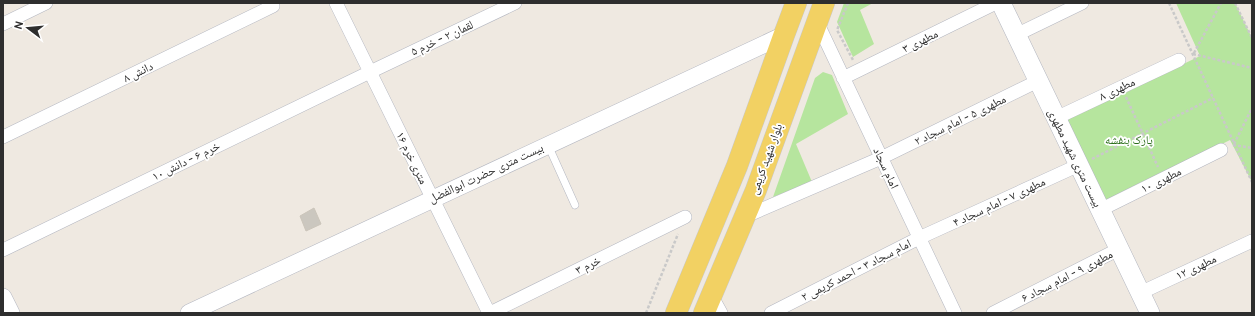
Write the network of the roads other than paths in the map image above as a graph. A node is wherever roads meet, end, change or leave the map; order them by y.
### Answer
1 (46, 3) edge
2 (336, 3) edge
3 (515, 3) edge
4 (796, 3) edge
5 (824, 3) edge
6 (996, 3) edge
7 (1001, 3) edge
8 (1082, 3) edge
9 (275, 4) edge
10 (817, 22) junction
11 (3, 24) edge
12 (784, 35) junction
13 (1016, 35) junction
14 (1179, 60) road end
15 (370, 72) junction
16 (843, 78) junction
17 (1038, 81) junction
18 (1056, 118) junction
19 (3, 137) edge
20 (548, 145) junction
21 (1221, 150) dead end
22 (881, 158) junction
23 (1079, 165) junction
24 (432, 198) junction
25 (575, 206) dead end
26 (1100, 210) junction
27 (685, 217) road end
28 (744, 217) junction
29 (920, 238) junction
30 (1252, 240) edge
31 (1119, 249) junction
32 (3, 250) edge
33 (1140, 293) junction
34 (3, 297) edge
35 (712, 307) edge
36 (11, 313) edge
37 (189, 313) edge
38 (489, 313) edge
39 (676, 313) edge
40 (771, 313) edge
41 (955, 313) edge
42 (993, 313) edge
43 (1150, 313) edge

1 - 11 street
2 - 15 street, ۱۶ متری خرم
3 - 15 street, لقمان ۲ - خرم ۵
4 - 12 main road, بلوار شهید کریمی
5 - 10 main road, بلوار شهید کریمی
6 - 16 street, مطهری ۳
7 - 13 main road, بیست متری شهید مطهری
8 - 13 street
9 - 19 street, دانش ۸
10 - 16 street, امام سجاد
10 - 28 main road, بلوار شهید کریمی
12 - 20 street, بیست متری حضرت ابوالفضل
12 - 39 main road, بلوار شهید کریمی
13 - 17 main road, بیست متری شهید مطهری
14 - 18 street, مطهری ۸
15 - 24 street, ۱۶ متری خرم
15 - 32 street, خرم ۶ - دانش ۱۰
16 - 22 street, امام سجاد
17 - 18 main road, بیست متری شهید مطهری
17 - 22 street, مطهری ۵ - امام سجاد ۲
18 - 23 main road, بیست متری شهید مطهری
20 - 24 street, بیست متری حضرت ابوالفضل
20 - 25 lane
21 - 26 street, مطهری ۱۰
22 - 28 street, مطهری ۵ - امام سجاد ۲
22 - 29 street, امام سجاد
23 - 26 main road, بیست متری شهید مطهری
23 - 29 street, مطهری ۷ - امام سجاد ۴
24 - 37 street, بیست متری حضرت ابوالفضل
24 - 38 street, ۱۶ متری خرم
26 - 31 main road, بیست متری شهید مطهری
27 - 38 street, خرم ۳
28 - 35 main road, بلوار شهید کریمی
29 - 40 street, امام سجاد ۳ - احمد کریمی ۲
29 - 41 street, امام سجاد
30 - 33 street, مطهری ۱۲
31 - 33 main road, بیست متری شهید مطهری
31 - 42 street, مطهری ۹ - امام سجاد ۶
33 - 43 main road, بیست متری شهید مطهری
34 - 36 street

